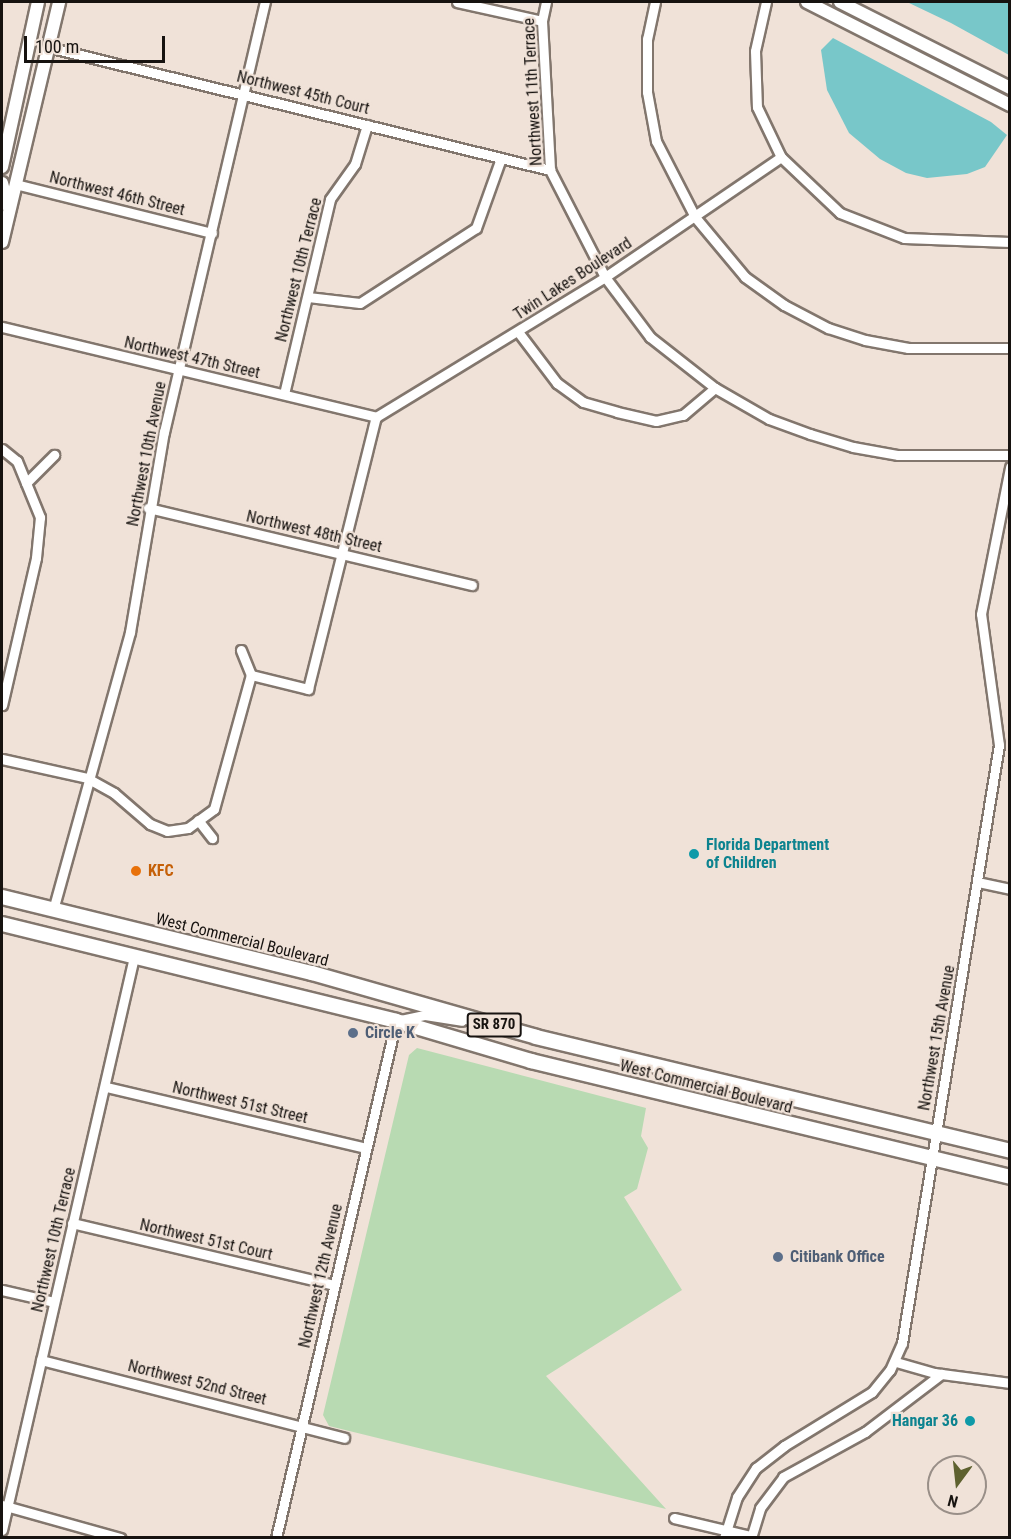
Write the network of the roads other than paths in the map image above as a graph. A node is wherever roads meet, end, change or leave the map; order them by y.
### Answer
1 (38, 2) edge
2 (58, 2) edge
3 (265, 2) edge
4 (457, 2) edge
5 (546, 2) edge
6 (656, 2) edge
7 (766, 2) edge
8 (807, 2) edge
9 (840, 2) edge
10 (542, 21) junction
11 (48, 46) junction
12 (1010, 88) edge
13 (244, 93) junction
14 (1010, 105) edge
15 (367, 124) junction
16 (781, 157) junction
17 (501, 158) junction
18 (2, 163) edge
19 (550, 170) junction
20 (2, 183) edge
21 (15, 184) junction
22 (9, 211) junction
23 (695, 217) junction
24 (212, 232) junction
25 (2, 242) edge
26 (1010, 242) edge
27 (605, 277) junction
28 (308, 297) junction
29 (2, 327) edge
30 (519, 333) junction
31 (1010, 348) edge
32 (178, 371) junction
33 (715, 388) junction
34 (284, 394) junction
35 (376, 417) junction
36 (2, 449) edge
37 (54, 455) dead end
38 (1010, 455) edge
39 (1010, 467) edge
40 (26, 483) junction
41 (148, 508) junction
42 (344, 556) junction
43 (472, 585) dead end
44 (241, 650) dead end
45 (251, 675) junction
46 (2, 705) edge
47 (2, 759) edge
48 (87, 778) junction
49 (198, 820) junction
50 (212, 838) dead end
51 (978, 882) junction
52 (1010, 890) edge
53 (2, 897) edge
54 (53, 910) junction
55 (2, 924) edge
56 (134, 957) junction
57 (220, 977) junction
58 (373, 991) junction
59 (396, 1021) junction
60 (508, 1029) junction
61 (106, 1087) junction
62 (936, 1133) junction
63 (366, 1148) junction
64 (1010, 1151) edge
65 (932, 1159) junction
66 (1010, 1177) edge
67 (72, 1224) junction
68 (334, 1285) junction
69 (2, 1290) edge
70 (54, 1302) junction
71 (41, 1360) junction
72 (896, 1362) junction
73 (941, 1374) junction
74 (1010, 1383) edge
75 (301, 1426) junction
76 (344, 1438) dead end
77 (4, 1506) edge
78 (675, 1518) dead end
79 (2, 1530) edge
80 (724, 1534) edge
81 (751, 1537) edge
82 (120, 1538) edge
83 (276, 1538) edge

1 - 18 main road
2 - 11 main road
3 - 13 street, Northwest 10th Avenue
4 - 10 street
5 - 10 street, Northwest 11th Terrace
6 - 23 street
7 - 16 street
8 - 14 main road
9 - 12 main road
10 - 19 street, Northwest 11th Terrace
11 - 13 street, Northwest 45th Court
11 - 21 main road
13 - 15 street, Northwest 45th Court
13 - 24 street, Northwest 10th Avenue
15 - 17 street, Northwest 45th Court
15 - 28 street, Northwest 10th Terrace
16 - 23 street, Twin Lakes Boulevard
16 - 26 street
17 - 19 street, Northwest 45th Court
17 - 28 street
18 - 21 main road
19 - 27 street, Northwest 11th Terrace
20 - 22 main road
21 - 22 main road
21 - 24 street, Northwest 46th Street
22 - 25 main road
23 - 27 street, Twin Lakes Boulevard
23 - 31 street
24 - 32 street, Northwest 10th Avenue
27 - 30 street, Twin Lakes Boulevard
27 - 33 street
28 - 34 street, Northwest 10th Terrace
29 - 32 street, Northwest 47th Street
30 - 33 street
30 - 35 street, Twin Lakes Boulevard
32 - 34 street, Northwest 47th Street
32 - 41 street, Northwest 10th Avenue
33 - 38 street
34 - 35 street, Northwest 47th Street
35 - 42 street
36 - 40 street
37 - 40 street
39 - 51 street, Northwest 15th Avenue
40 - 46 street
41 - 42 street, Northwest 48th Street
41 - 48 street, Northwest 10th Avenue
42 - 43 street, Northwest 48th Street
42 - 45 street
44 - 45 street
45 - 49 street
47 - 48 street
48 - 49 street
48 - 54 street, Northwest 10th Avenue
49 - 50 street
51 - 52 street
51 - 62 street, Northwest 15th Avenue
53 - 54 highway, West Commercial Boulevard / SR 870
54 - 58 highway, West Commercial Boulevard / SR 870
55 - 56 highway, West Commercial Boulevard / SR 870
56 - 57 highway, West Commercial Boulevard / SR 870
56 - 61 street, Northwest 10th Terrace
57 - 58 highway
57 - 59 highway, West Commercial Boulevard / SR 870
58 - 60 highway, West Commercial Boulevard / SR 870
59 - 60 street, West Commercial Boulevard
59 - 63 street, Northwest 12th Avenue
59 - 65 highway, West Commercial Boulevard / SR 870
60 - 62 highway, West Commercial Boulevard / SR 870
61 - 63 street, Northwest 51st Street
61 - 67 street, Northwest 10th Terrace
62 - 64 highway, West Commercial Boulevard / SR 870
62 - 65 street, Northwest 15th Avenue
63 - 68 street, Northwest 12th Avenue
65 - 66 highway, West Commercial Boulevard / SR 870
65 - 72 street, Northwest 15th Avenue
67 - 68 street, Northwest 51st Court
67 - 70 street, Northwest 10th Terrace
68 - 75 street, Northwest 12th Avenue
69 - 70 street
70 - 71 street, Northwest 10th Terrace
71 - 75 street, Northwest 52nd Street
71 - 77 street, Northwest 10th Terrace
72 - 73 street
72 - 80 street, Northwest 15th Avenue
73 - 74 street
73 - 81 street
75 - 76 street, Northwest 52nd Street
75 - 83 street, Northwest 12th Avenue
77 - 79 street, Northwest 10th Terrace
77 - 82 street
78 - 80 street
80 - 81 street

